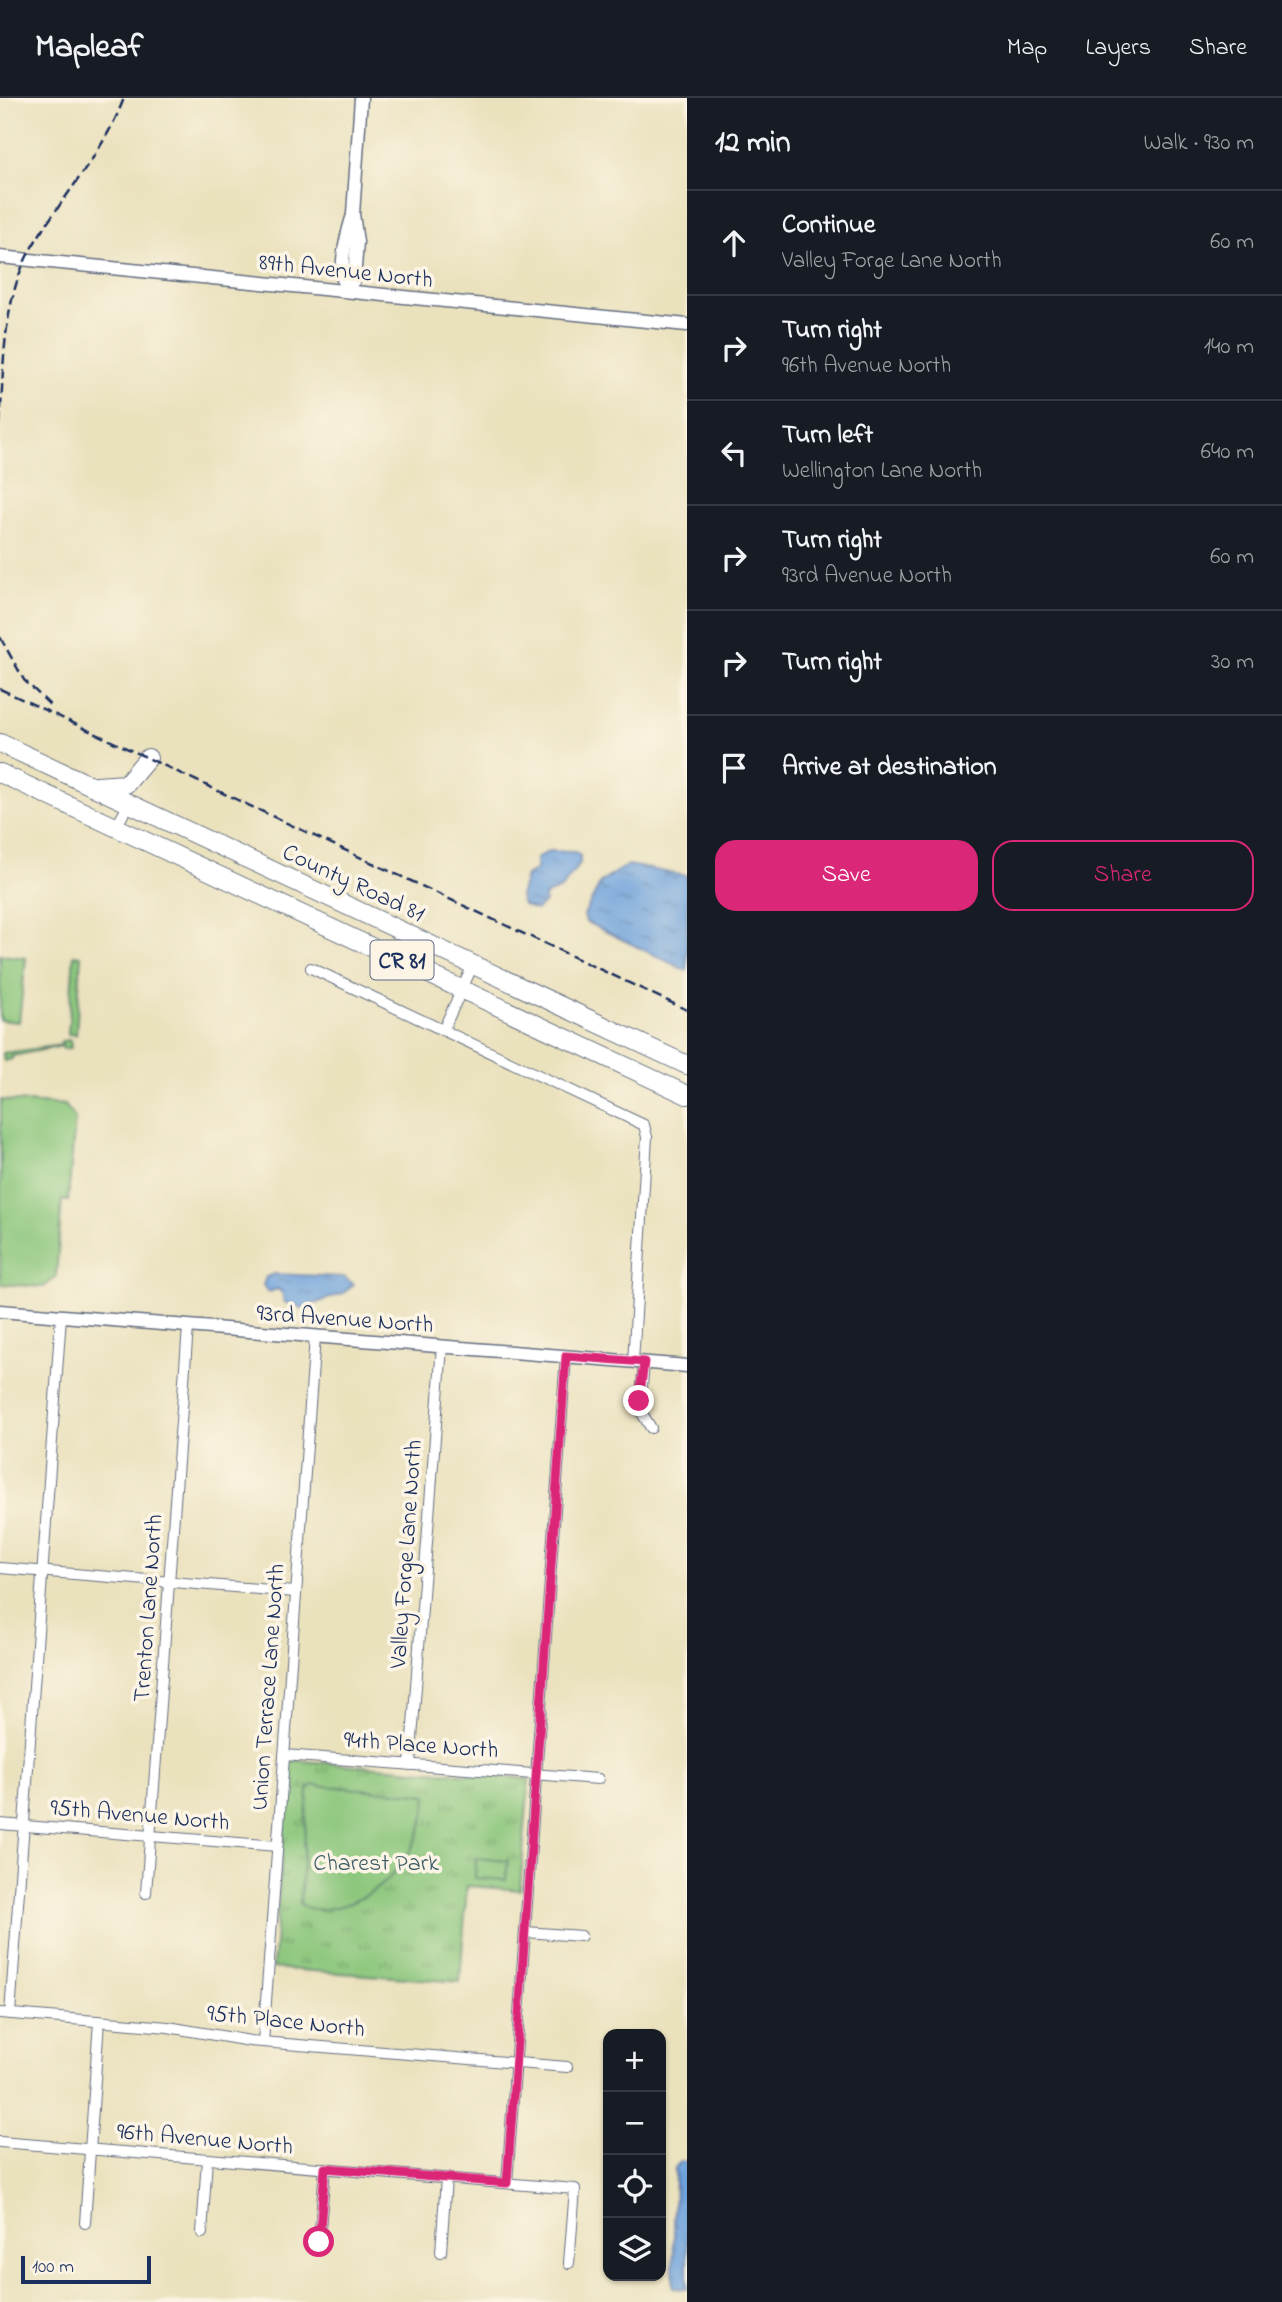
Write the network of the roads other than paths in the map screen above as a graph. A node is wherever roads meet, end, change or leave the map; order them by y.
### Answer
1 (361, 98) edge
2 (0, 257) edge
3 (345, 291) junction
4 (687, 325) edge
5 (0, 743) edge
6 (0, 773) edge
7 (85, 783) junction
8 (129, 804) junction
9 (116, 827) junction
10 (473, 965) junction
11 (312, 968) dead end
12 (462, 989) junction
13 (443, 1030) junction
14 (687, 1065) edge
15 (687, 1095) edge
16 (0, 1311) edge
17 (61, 1317) junction
18 (188, 1327) junction
19 (315, 1336) junction
20 (442, 1346) junction
21 (566, 1356) junction
22 (639, 1362) junction
23 (687, 1366) edge
24 (651, 1428) dead end
25 (0, 1567) edge
26 (42, 1571) junction
27 (170, 1582) junction
28 (296, 1591) junction
29 (284, 1755) junction
30 (410, 1765) junction
31 (535, 1774) junction
32 (598, 1779) dead end
33 (0, 1824) edge
34 (24, 1826) junction
35 (151, 1836) junction
36 (276, 1846) junction
37 (146, 1893) dead end
38 (525, 1932) junction
39 (580, 1936) dead end
40 (5, 2014) edge
41 (99, 2021) junction
42 (263, 2042) junction
43 (516, 2062) junction
44 (567, 2067) dead end
45 (0, 2142) edge
46 (91, 2149) junction
47 (207, 2159) junction
48 (325, 2168) junction
49 (446, 2178) junction
50 (507, 2183) junction
51 (85, 2223) dead end
52 (202, 2233) dead end
53 (319, 2242) dead end
54 (441, 2252) dead end
55 (569, 2263) dead end

1 - 3 street
2 - 3 street, 89th Avenue North
3 - 4 street, 89th Avenue North
5 - 7 highway, County Road 81 / CR 81
6 - 9 highway, County Road 81 / CR 81
7 - 8 highway, County Road 81 / CR 81
7 - 8 highway
8 - 9 street
8 - 10 highway, County Road 81 / CR 81
9 - 12 highway, County Road 81 / CR 81
10 - 12 street
10 - 14 highway, County Road 81 / CR 81
11 - 13 street
12 - 13 street
12 - 15 highway, County Road 81 / CR 81
13 - 22 street
16 - 17 street, 93rd Avenue North
17 - 18 street, 93rd Avenue North
17 - 26 street
18 - 19 street, 93rd Avenue North
18 - 27 street, Trenton Lane North
19 - 20 street, 93rd Avenue North
19 - 28 street, Union Terrace Lane North
20 - 21 street, 93rd Avenue North
20 - 30 street, Valley Forge Lane North
21 - 22 street, 93rd Avenue North
21 - 31 street
22 - 23 street, 93rd Avenue North
22 - 24 street
25 - 26 street
26 - 27 street
26 - 34 street
27 - 28 street
27 - 35 street, Trenton Lane North
28 - 29 street, Union Terrace Lane North
29 - 30 street, 94th Place North
29 - 36 street, Union Terrace Lane North
30 - 31 street, 94th Place North
31 - 32 street, 94th Place North
31 - 38 street
33 - 34 street, 95th Avenue North
34 - 35 street, 95th Avenue North
34 - 40 street
35 - 36 street, 95th Avenue North
35 - 37 street, Trenton Lane North
36 - 42 street, Union Terrace Lane North
38 - 39 street
38 - 43 street
40 - 41 street, 95th Place North
41 - 42 street, 95th Place North
41 - 46 street
42 - 43 street, 95th Place North
43 - 44 street, 95th Place North
43 - 50 street
45 - 46 street, 96th Avenue North
46 - 47 street, 96th Avenue North
46 - 51 street
47 - 48 street, 96th Avenue North
47 - 52 street
48 - 49 street, 96th Avenue North
48 - 53 street
49 - 50 street, 96th Avenue North
49 - 54 street
50 - 55 street, 96th Avenue North

